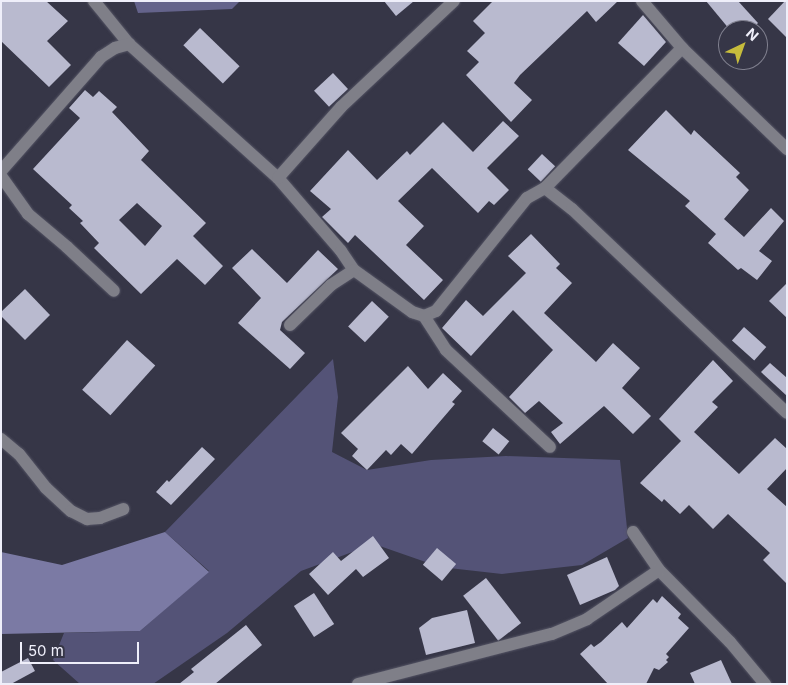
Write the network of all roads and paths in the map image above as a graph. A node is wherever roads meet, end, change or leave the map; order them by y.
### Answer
1 (94, 1) edge
2 (454, 1) edge
3 (642, 1) edge
4 (129, 44) junction
5 (682, 48) junction
6 (787, 148) edge
7 (1, 170) edge
8 (1, 176) edge
9 (278, 178) junction
10 (545, 188) junction
11 (354, 270) junction
12 (114, 291) dead end
13 (424, 316) junction
14 (290, 325) dead end
15 (787, 413) edge
16 (1, 439) edge
17 (550, 447) dead end
18 (122, 509) dead end
19 (633, 532) dead end
20 (658, 570) junction
21 (358, 684) edge
22 (765, 684) edge

1 - 4 street
2 - 9 street
3 - 5 street
4 - 7 street
4 - 9 street
5 - 6 street
5 - 10 street
8 - 12 street
9 - 11 street
10 - 13 street
10 - 15 street
11 - 13 street
11 - 14 street
13 - 17 street
16 - 18 street
19 - 20 street
20 - 21 street
20 - 22 street

